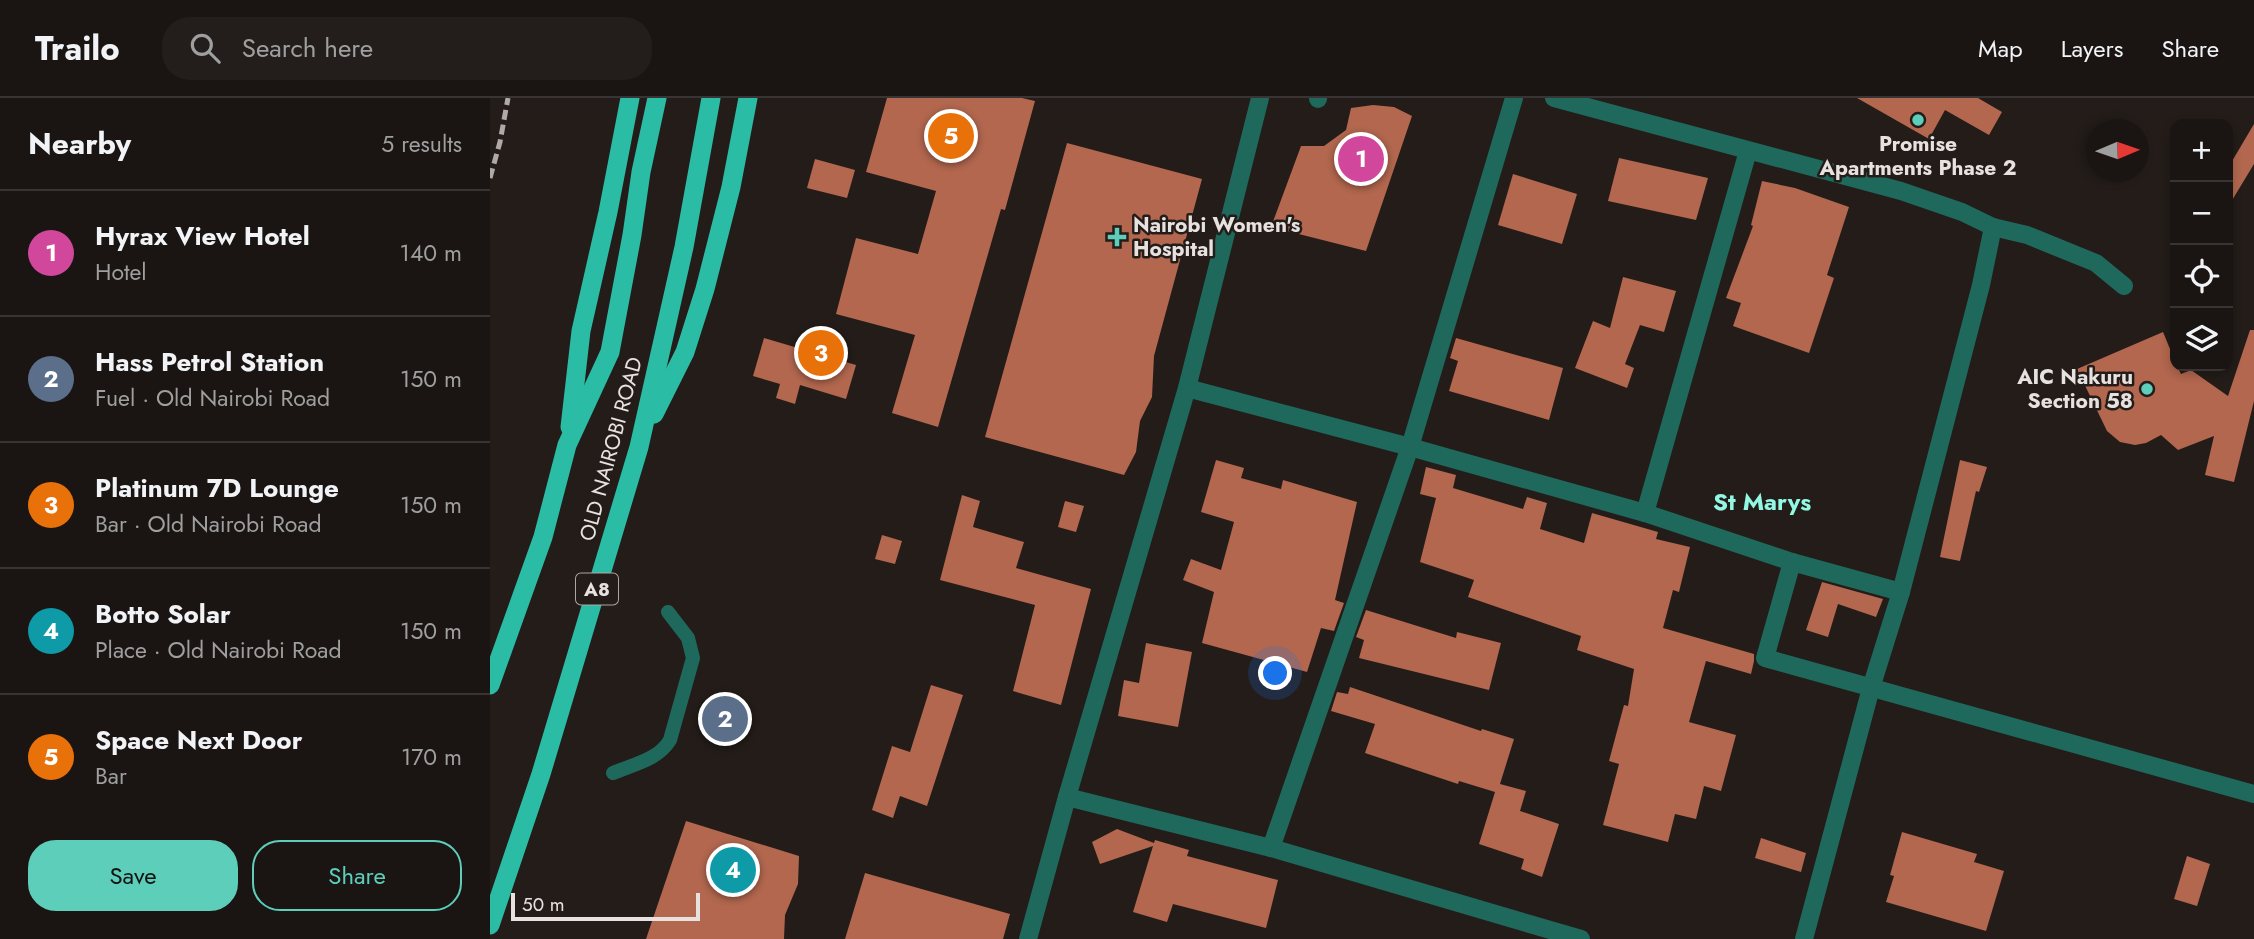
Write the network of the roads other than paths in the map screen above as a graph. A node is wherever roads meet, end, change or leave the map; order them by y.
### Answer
1 (630, 98) edge
2 (657, 98) edge
3 (711, 98) edge
4 (748, 98) edge
5 (1260, 98) edge
6 (1514, 98) edge
7 (1554, 98) edge
8 (1748, 151) junction
9 (1993, 227) junction
10 (2124, 286) dead end
11 (1187, 388) junction
12 (567, 445) junction
13 (639, 447) junction
14 (1410, 447) junction
15 (1645, 513) junction
16 (1792, 562) junction
17 (1900, 592) junction
18 (668, 612) dead end
19 (490, 685) edge
20 (1871, 688) junction
21 (613, 773) dead end
22 (2254, 794) edge
23 (1067, 797) junction
24 (1271, 848) junction
25 (490, 925) edge
26 (1028, 939) edge
27 (1581, 939) edge
28 (1804, 939) edge

1 - 12 highway
2 - 12 highway, OLD NAIROBI ROAD
3 - 13 highway, OLD NAIROBI ROAD / A8
4 - 13 highway
5 - 11 street
6 - 14 street
7 - 8 street
8 - 9 street
8 - 15 street
9 - 10 street
9 - 17 street
11 - 14 street
11 - 23 street
12 - 19 highway, OLD NAIROBI ROAD
13 - 25 highway, OLD NAIROBI ROAD / A8
14 - 15 street
14 - 24 street
15 - 16 street
16 - 17 street
16 - 20 street
17 - 20 street
18 - 21 lane
20 - 22 street
20 - 28 street
23 - 24 street
23 - 26 street
24 - 27 street

